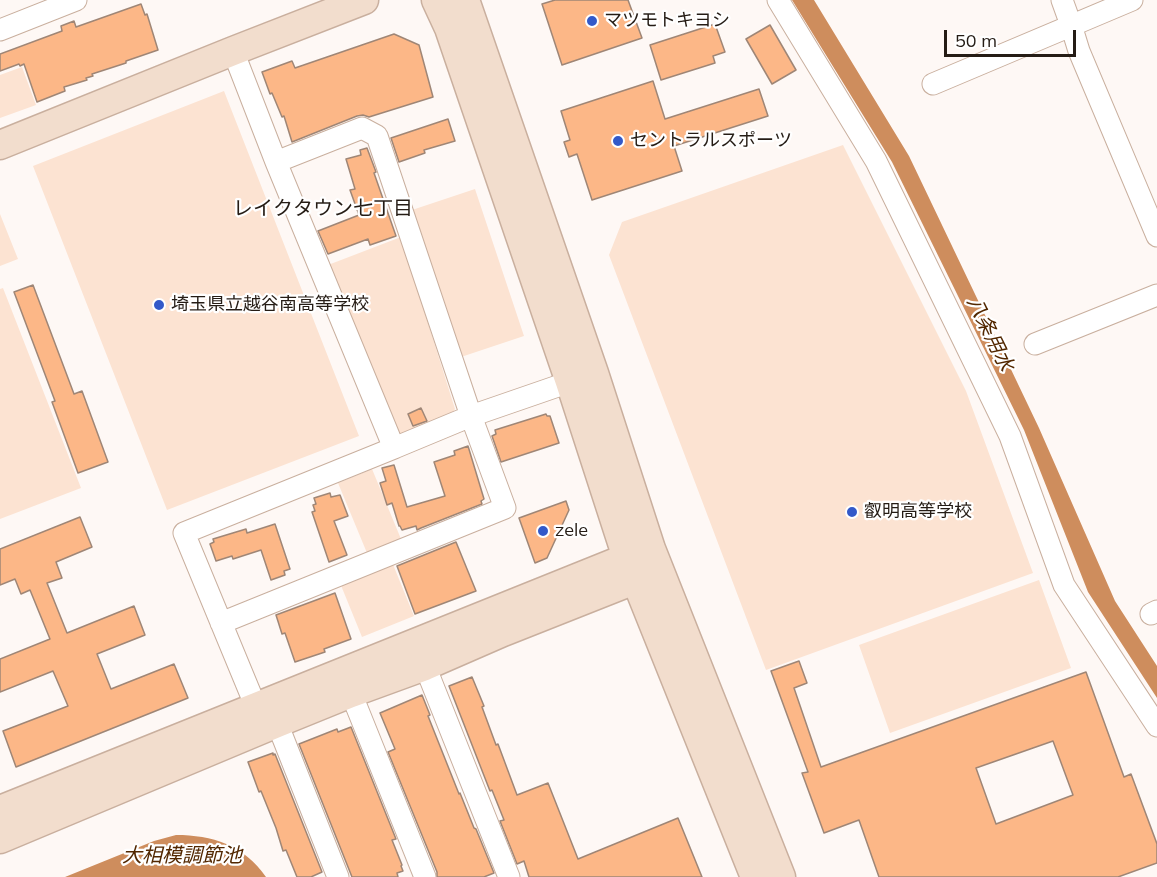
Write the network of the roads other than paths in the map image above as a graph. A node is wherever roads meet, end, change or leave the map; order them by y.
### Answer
1 (76, 0) edge
2 (364, 0) edge
3 (436, 0) edge
4 (465, 0) edge
5 (778, 0) edge
6 (1062, 0) edge
7 (1132, 0) edge
8 (1071, 25) junction
9 (0, 30) edge
10 (233, 51) junction
11 (933, 84) dead end
12 (0, 145) edge
13 (276, 162) junction
14 (1157, 236) edge
15 (1157, 295) edge
16 (1035, 344) dead end
17 (582, 378) junction
18 (471, 417) junction
19 (394, 448) junction
20 (643, 564) junction
21 (221, 623) junction
22 (425, 666) junction
23 (351, 693) junction
24 (266, 715) junction
25 (1157, 726) edge
26 (0, 810) edge
27 (0, 839) edge
28 (338, 877) edge
29 (425, 877) edge
30 (509, 877) edge
31 (756, 877) edge
32 (781, 877) edge

1 - 9 street
2 - 10 street
3 - 17 street
4 - 17 street
5 - 25 street
6 - 8 street
7 - 8 street
8 - 11 street
8 - 14 street
10 - 12 street
10 - 13 street
13 - 18 street
13 - 19 street
15 - 16 street
17 - 18 street
17 - 20 street
18 - 19 street
18 - 21 street
19 - 21 street
20 - 22 street
20 - 24 street
20 - 31 street
20 - 32 street
21 - 24 street
22 - 23 street
22 - 30 street
23 - 24 street
23 - 29 street
24 - 26 street
24 - 27 street
24 - 28 street

